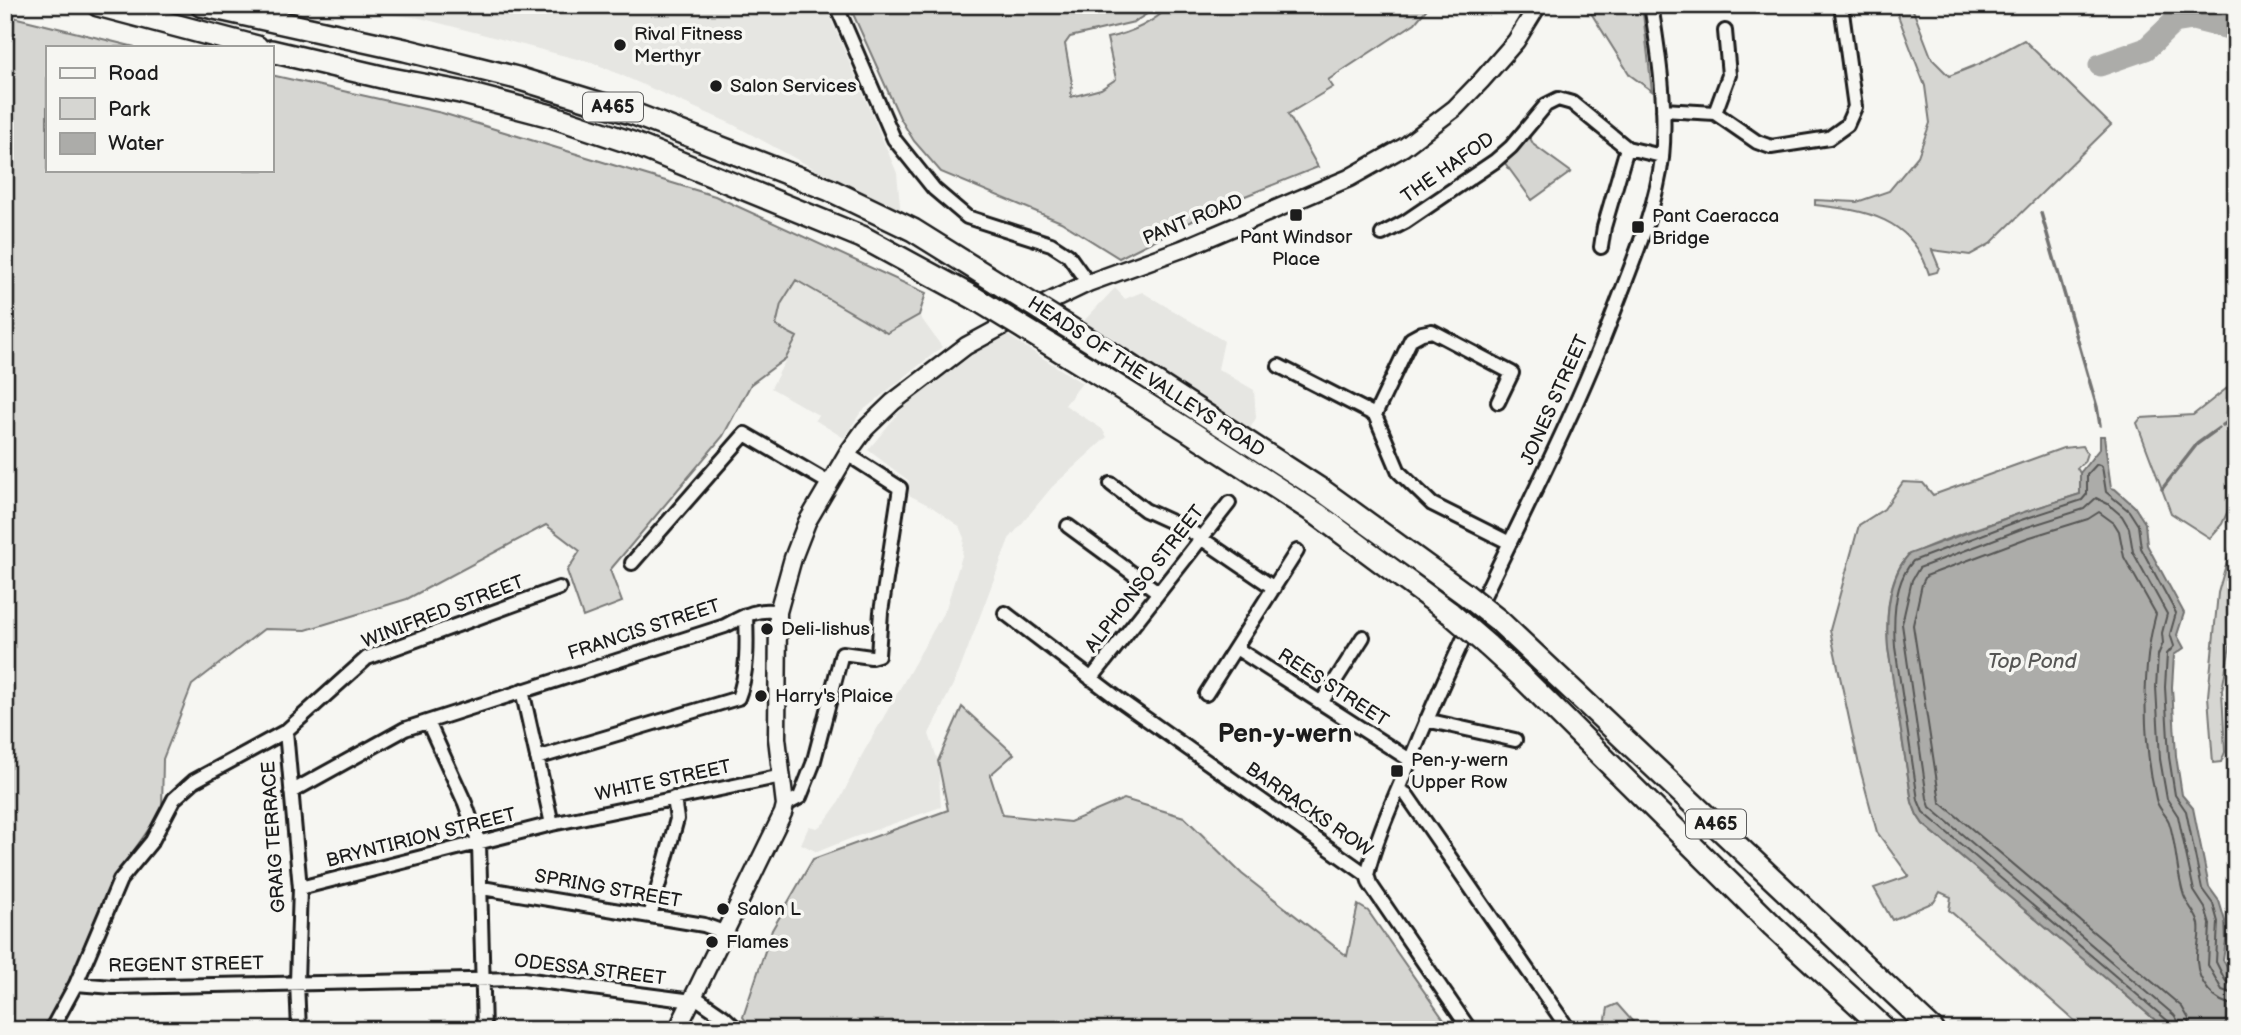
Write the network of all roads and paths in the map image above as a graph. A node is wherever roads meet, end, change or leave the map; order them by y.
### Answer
1 (98, 5) edge
2 (201, 5) edge
3 (836, 5) edge
4 (1538, 5) edge
5 (1651, 5) edge
6 (1841, 5) edge
7 (1726, 31) dead end
8 (253, 46) edge
9 (273, 51) edge
10 (1662, 110) junction
11 (1716, 113) junction
12 (1627, 148) junction
13 (1662, 156) junction
14 (1382, 234) dead end
15 (1601, 247) dead end
16 (1088, 283) junction
17 (1279, 366) dead end
18 (1498, 402) dead end
19 (1375, 415) junction
20 (847, 454) junction
21 (829, 483) junction
22 (1111, 484) dead end
23 (1229, 503) dead end
24 (1068, 526) dead end
25 (1201, 538) junction
26 (1510, 543) junction
27 (1297, 551) dead end
28 (632, 563) dead end
29 (559, 588) dead end
30 (1274, 588) junction
31 (1158, 592) junction
32 (778, 612) junction
33 (1005, 614) dead end
34 (746, 615) junction
35 (1363, 637) dead end
36 (1236, 648) junction
37 (1091, 679) junction
38 (522, 690) junction
39 (1206, 694) dead end
40 (1321, 703) junction
41 (1426, 720) junction
42 (428, 722) junction
43 (286, 731) junction
44 (1515, 740) dead end
45 (537, 758) junction
46 (1410, 760) junction
47 (782, 776) junction
48 (1398, 790) junction
49 (291, 792) junction
50 (674, 797) junction
51 (785, 805) junction
52 (552, 824) junction
53 (480, 843) junction
54 (1367, 875) junction
55 (300, 888) junction
56 (482, 888) junction
57 (650, 916) junction
58 (726, 933) junction
59 (484, 979) junction
60 (297, 982) junction
61 (76, 984) junction
62 (693, 1001) junction
63 (51, 1030) edge
64 (299, 1030) edge
65 (484, 1030) edge
66 (677, 1030) edge
67 (738, 1030) edge
68 (1470, 1030) edge
69 (1569, 1030) edge
70 (1886, 1030) edge
71 (1933, 1030) edge

1 - 8 highway
2 - 71 highway, HEADS OF THE VALLEYS ROAD / A465, bridge
3 - 16 street
4 - 16 street, PANT ROAD
5 - 10 street, JONES STREET
6 - 11 street
7 - 11 street
9 - 70 highway, HEADS OF THE VALLEYS ROAD / A465, bridge
10 - 11 street
10 - 13 street, JONES STREET
12 - 13 street, THE HAFOD
12 - 14 street, THE HAFOD
12 - 15 street
13 - 26 street, JONES STREET
16 - 20 street, PANT ROAD
17 - 19 street
18 - 19 street
19 - 26 street
20 - 21 street, PANT ROAD
20 - 51 street
21 - 28 street
21 - 32 street, PANT ROAD
22 - 25 street
23 - 25 street, ALPHONSO STREET
24 - 31 street
25 - 30 street
25 - 31 street, ALPHONSO STREET
26 - 41 street, JONES STREET
27 - 30 street
29 - 43 street, WINIFRED STREET
30 - 36 street
31 - 37 street, ALPHONSO STREET
32 - 34 street, FRANCIS STREET
32 - 47 street, PANT ROAD
33 - 37 street, BARRACKS ROW
34 - 38 street, FRANCIS STREET
34 - 45 street
35 - 40 street
36 - 39 street
36 - 40 street, REES STREET
37 - 54 street, BARRACKS ROW
38 - 42 street, FRANCIS STREET
38 - 45 street
40 - 46 street, REES STREET
41 - 44 street
41 - 46 street, JONES STREET
42 - 49 street, FRANCIS STREET
42 - 53 street
43 - 49 street, GRAIG TERRACE
43 - 61 street, WINIFRED STREET
45 - 52 street
46 - 48 street, JONES STREET
47 - 50 street, WHITE STREET
47 - 51 street, PANT ROAD
48 - 54 street, JONES STREET
48 - 69 street
49 - 55 street, GRAIG TERRACE
50 - 52 street, WHITE STREET
50 - 57 street
51 - 58 street
52 - 53 street, BRYNTIRION STREET
53 - 55 street, BRYNTIRION STREET
53 - 56 street
54 - 68 street
55 - 60 street, GRAIG TERRACE
56 - 57 street, SPRING STREET
56 - 59 street
57 - 58 street, SPRING STREET
58 - 62 street
59 - 60 street, ODESSA STREET
59 - 62 street, ODESSA STREET
59 - 65 street
60 - 61 street, REGENT STREET
60 - 64 street, GRAIG TERRACE
61 - 63 street
62 - 66 street
62 - 67 street

